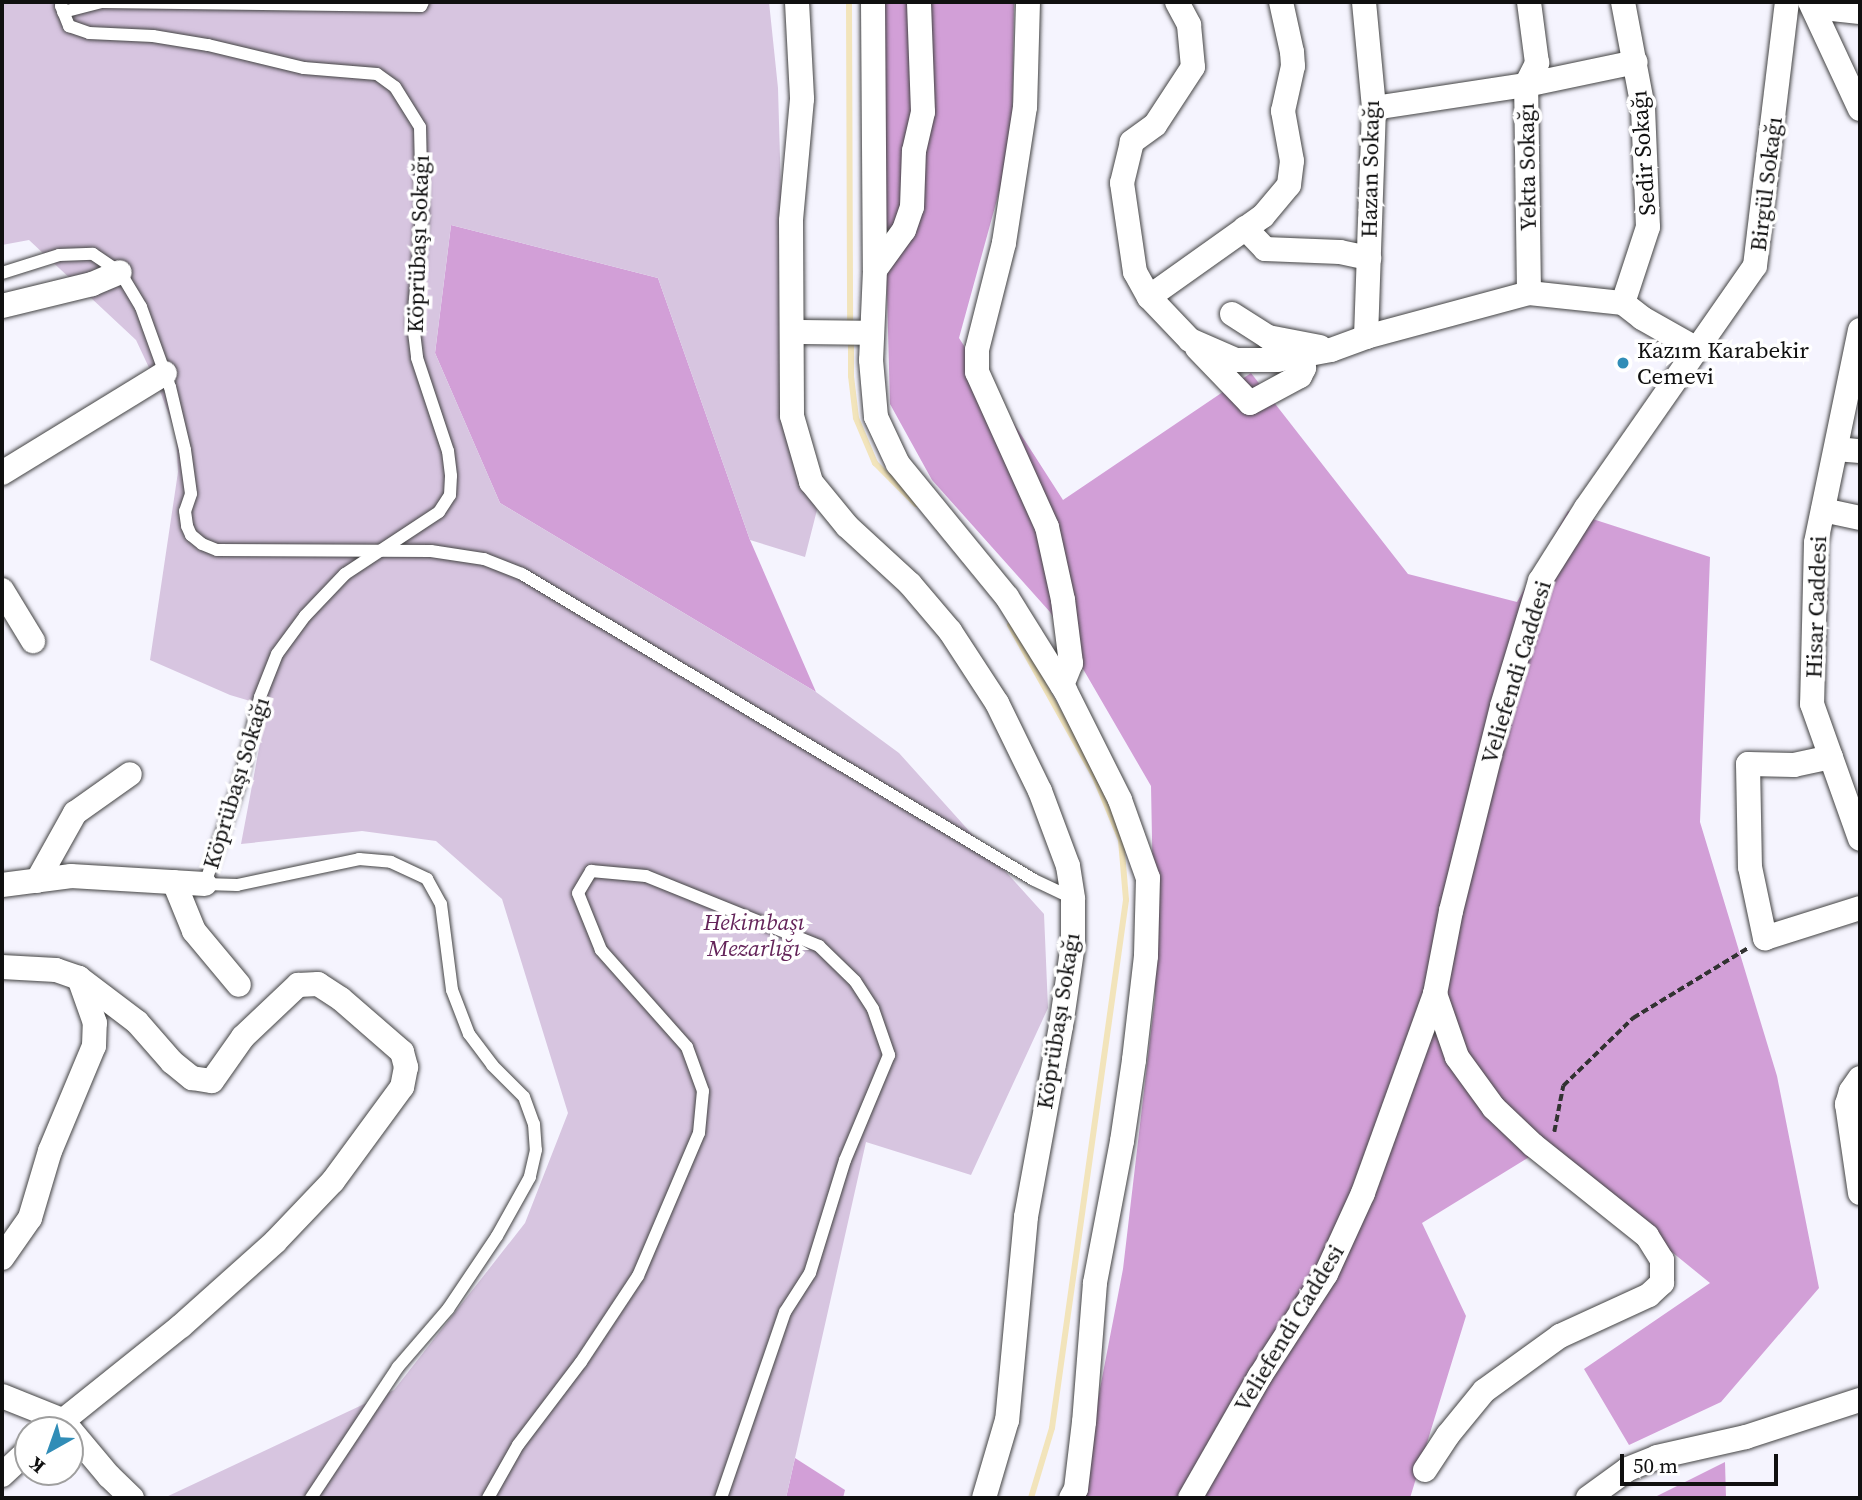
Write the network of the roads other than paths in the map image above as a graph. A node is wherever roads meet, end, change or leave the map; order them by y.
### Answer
1 (103, 2) edge
2 (424, 2) edge
3 (797, 2) edge
4 (873, 2) edge
5 (919, 2) edge
6 (1028, 2) edge
7 (1177, 2) edge
8 (1281, 2) edge
9 (1364, 2) edge
10 (1530, 2) edge
11 (1623, 2) edge
12 (1787, 2) edge
13 (1812, 4) edge
14 (63, 7) edge
15 (1860, 12) edge
16 (1636, 62) junction
17 (1526, 85) junction
18 (1374, 108) junction
19 (1860, 109) edge
20 (1245, 229) junction
21 (1369, 258) junction
22 (874, 270) junction
23 (120, 272) junction
24 (2, 273) edge
25 (1529, 293) junction
26 (1149, 298) junction
27 (1623, 303) junction
28 (2, 306) edge
29 (1232, 314) dead end
30 (1860, 330) edge
31 (802, 332) junction
32 (865, 333) junction
33 (1366, 337) junction
34 (1190, 340) junction
35 (1696, 349) junction
36 (1331, 350) junction
37 (1299, 356) junction
38 (164, 373) junction
39 (1836, 449) junction
40 (1860, 451) edge
41 (2, 473) edge
42 (1823, 510) junction
43 (1860, 518) edge
44 (379, 551) junction
45 (2, 590) edge
46 (33, 641) dead end
47 (1062, 685) junction
48 (1831, 757) junction
49 (130, 774) dead end
50 (1860, 839) edge
51 (37, 881) junction
52 (174, 882) junction
53 (205, 884) junction
54 (2, 885) edge
55 (1073, 899) junction
56 (1860, 908) edge
57 (2, 967) edge
58 (79, 978) junction
59 (239, 985) dead end
60 (1435, 995) junction
61 (1860, 1078) edge
62 (1860, 1193) edge
63 (2, 1258) edge
64 (2, 1396) edge
65 (1860, 1400) edge
66 (40, 1416) edge
67 (68, 1416) edge
68 (84, 1451) edge
69 (1425, 1470) dead end
70 (132, 1498) edge
71 (310, 1498) edge
72 (488, 1498) edge
73 (721, 1498) edge
74 (984, 1498) edge
75 (1071, 1498) edge
76 (1191, 1498) edge
77 (1588, 1498) edge

1 - 2 lane
1 - 14 lane
3 - 31 street, Köprübaşı Sokağı
4 - 22 street
5 - 22 street
6 - 47 street
7 - 26 street
8 - 20 street
9 - 18 street, Hazan Sokağı
10 - 17 street, Yekta Sokağı
11 - 16 street, Sedir Sokağı
12 - 35 street, Birgül Sokağı
13 - 15 street
13 - 19 street
14 - 44 lane, Köprübaşı Sokağı
16 - 17 street
16 - 27 street, Sedir Sokağı
17 - 18 street
17 - 25 street, Yekta Sokağı
18 - 21 street, Hazan Sokağı
20 - 21 street
20 - 26 street
21 - 33 street, Hazan Sokağı
22 - 32 street
23 - 24 lane
23 - 28 street
23 - 38 lane
25 - 27 street
25 - 33 street
26 - 34 street
27 - 35 street
29 - 36 street
30 - 39 street, Hisar Caddesi
31 - 32 street
31 - 55 street, Köprübaşı Sokağı
32 - 47 street
33 - 36 street
34 - 37 street
34 - 37 street
35 - 60 street, Veliefendi Caddesi
36 - 37 street
38 - 41 street
38 - 44 lane
39 - 40 street
39 - 42 street, Hisar Caddesi
42 - 43 street
42 - 48 street, Hisar Caddesi
44 - 53 lane, Köprübaşı Sokağı
44 - 55 lane
45 - 46 street
47 - 75 street
48 - 50 street, Hisar Caddesi
48 - 56 street
49 - 51 street
51 - 52 street
51 - 54 street
52 - 53 street
52 - 59 street
53 - 71 lane
55 - 74 street, Köprübaşı Sokağı
57 - 58 street
58 - 63 street
58 - 67 street
60 - 69 street
60 - 76 street, Veliefendi Caddesi
61 - 62 street
64 - 66 street
65 - 77 street
68 - 70 street
72 - 73 lane

